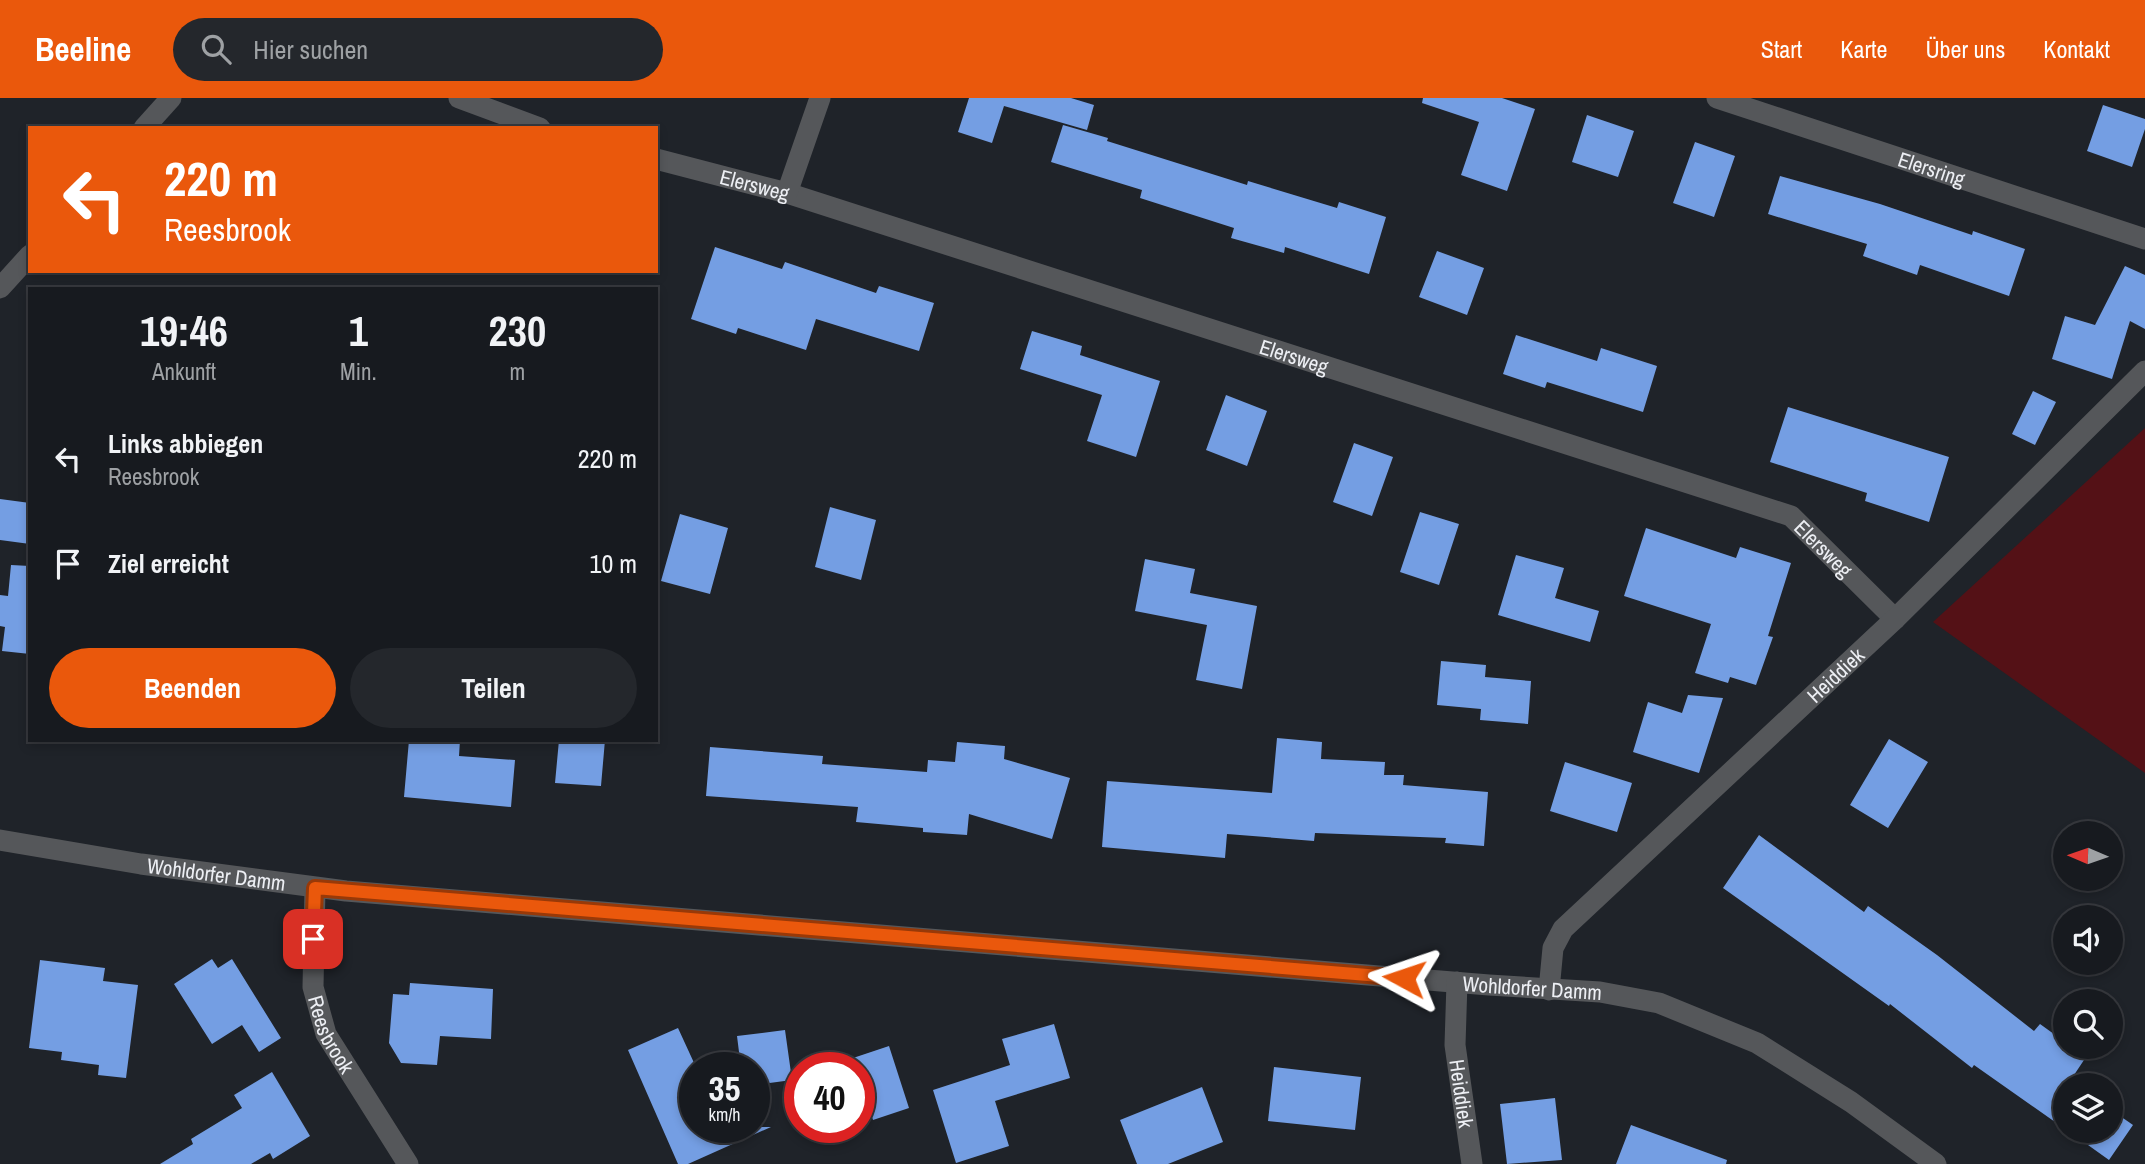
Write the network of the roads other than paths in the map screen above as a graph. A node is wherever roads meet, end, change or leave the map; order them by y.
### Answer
1 (171, 98) edge
2 (459, 98) edge
3 (820, 98) edge
4 (1717, 98) edge
5 (146, 126) edge
6 (535, 126) edge
7 (658, 160) edge
8 (787, 193) junction
9 (2145, 239) edge
10 (28, 257) edge
11 (0, 288) edge
12 (2145, 370) edge
13 (1895, 619) junction
14 (0, 840) edge
15 (315, 888) junction
16 (1457, 982) junction
17 (1549, 990) junction
18 (408, 1164) edge
19 (1472, 1164) edge
20 (1936, 1164) edge

1 - 5 street
2 - 6 street
3 - 8 street
4 - 9 street, Elersring
7 - 8 street, Elersweg
8 - 13 street, Elersweg
10 - 11 street
12 - 13 street, Heiddiek
13 - 17 street, Heiddiek
14 - 15 street, Wohldorfer Damm
15 - 16 street, Wohldorfer Damm
15 - 18 street, Reesbrook
16 - 17 street, Wohldorfer Damm
16 - 19 street, Heiddiek
17 - 20 street, Wohldorfer Damm

